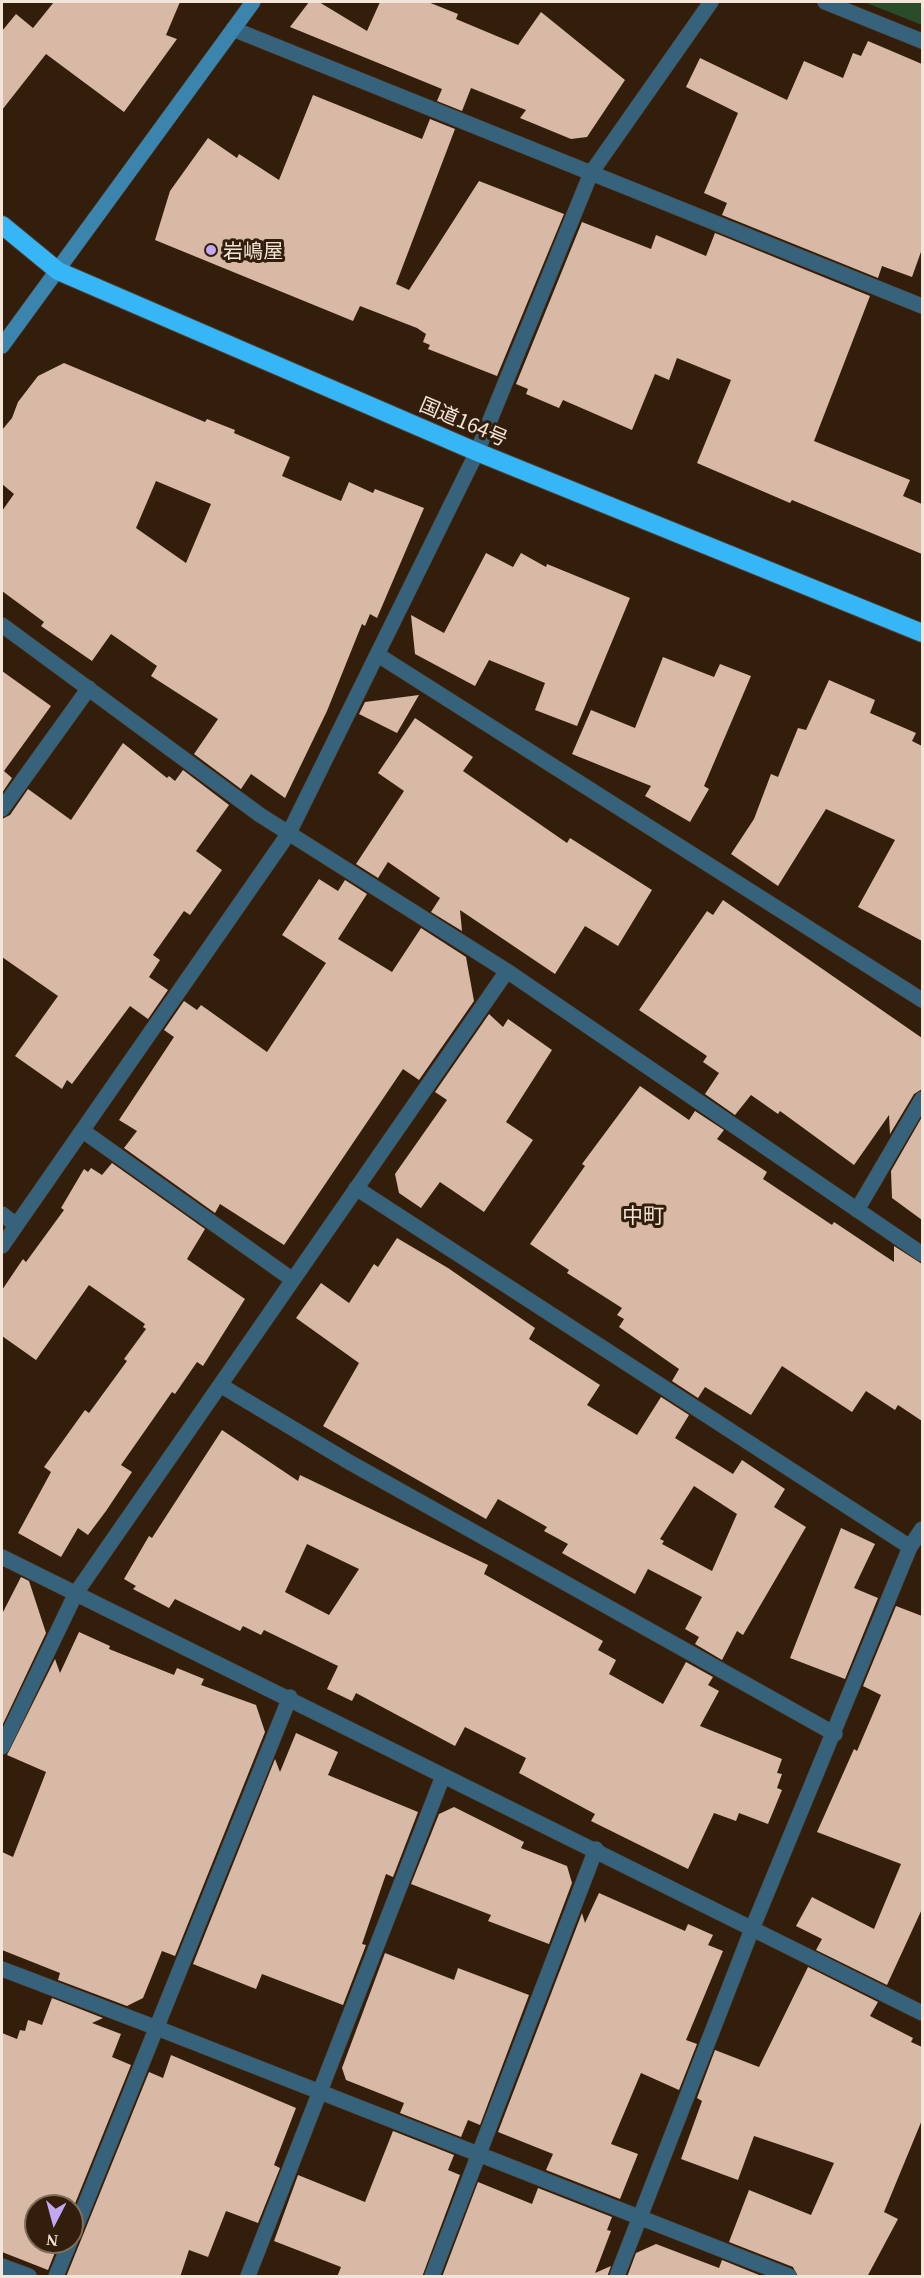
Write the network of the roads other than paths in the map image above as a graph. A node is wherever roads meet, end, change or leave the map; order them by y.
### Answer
1 (252, 2) edge
2 (711, 2) edge
3 (825, 2) edge
4 (234, 29) junction
5 (922, 41) edge
6 (591, 173) junction
7 (2, 225) edge
8 (58, 271) junction
9 (922, 306) edge
10 (2, 346) edge
11 (477, 452) junction
12 (2, 625) edge
13 (922, 633) edge
14 (378, 655) junction
15 (89, 688) junction
16 (2, 809) edge
17 (289, 833) junction
18 (507, 971) junction
19 (922, 1000) edge
20 (922, 1099) edge
21 (83, 1131) junction
22 (356, 1188) junction
23 (856, 1210) junction
24 (2, 1214) edge
25 (16, 1225) junction
26 (2, 1246) edge
27 (922, 1254) edge
28 (293, 1280) junction
29 (220, 1385) junction
30 (922, 1528) edge
31 (910, 1547) junction
32 (2, 1557) edge
33 (76, 1593) junction
34 (290, 1697) junction
35 (835, 1734) junction
36 (2, 1747) edge
37 (443, 1776) junction
38 (597, 1850) junction
39 (752, 1929) junction
40 (2, 1969) edge
41 (922, 2013) edge
42 (157, 2028) junction
43 (319, 2092) junction
44 (479, 2154) junction
45 (84, 2207) edge
46 (639, 2218) junction
47 (65, 2254) edge
48 (2, 2266) edge
49 (30, 2277) edge
50 (56, 2277) edge
51 (248, 2277) edge
52 (432, 2277) edge
53 (617, 2277) edge
54 (789, 2277) edge

1 - 4 street
2 - 6 street
3 - 5 street
4 - 6 street
4 - 8 street
6 - 9 street
6 - 11 street
7 - 8 highway, 国道164号
8 - 10 street
8 - 11 highway, 国道164号
11 - 13 highway, 国道164号
11 - 14 street
12 - 15 street
14 - 17 street
14 - 19 street
15 - 16 street
15 - 17 street
17 - 18 street
17 - 21 street
18 - 22 street
18 - 23 street
20 - 23 street
21 - 25 street
21 - 28 street
22 - 28 street
22 - 31 street
23 - 27 street
24 - 25 street
25 - 26 street
28 - 29 street
29 - 33 street
29 - 35 street
30 - 31 street
31 - 35 street
32 - 33 street
33 - 34 street
33 - 36 street
34 - 37 street
34 - 42 street
35 - 39 street
37 - 38 street
37 - 43 street
38 - 39 street
38 - 44 street
39 - 41 street
39 - 46 street
40 - 42 street
42 - 43 street
42 - 45 street
43 - 44 street
43 - 51 street
44 - 46 street
44 - 52 street
46 - 53 street
46 - 54 street
47 - 50 street
48 - 49 street

